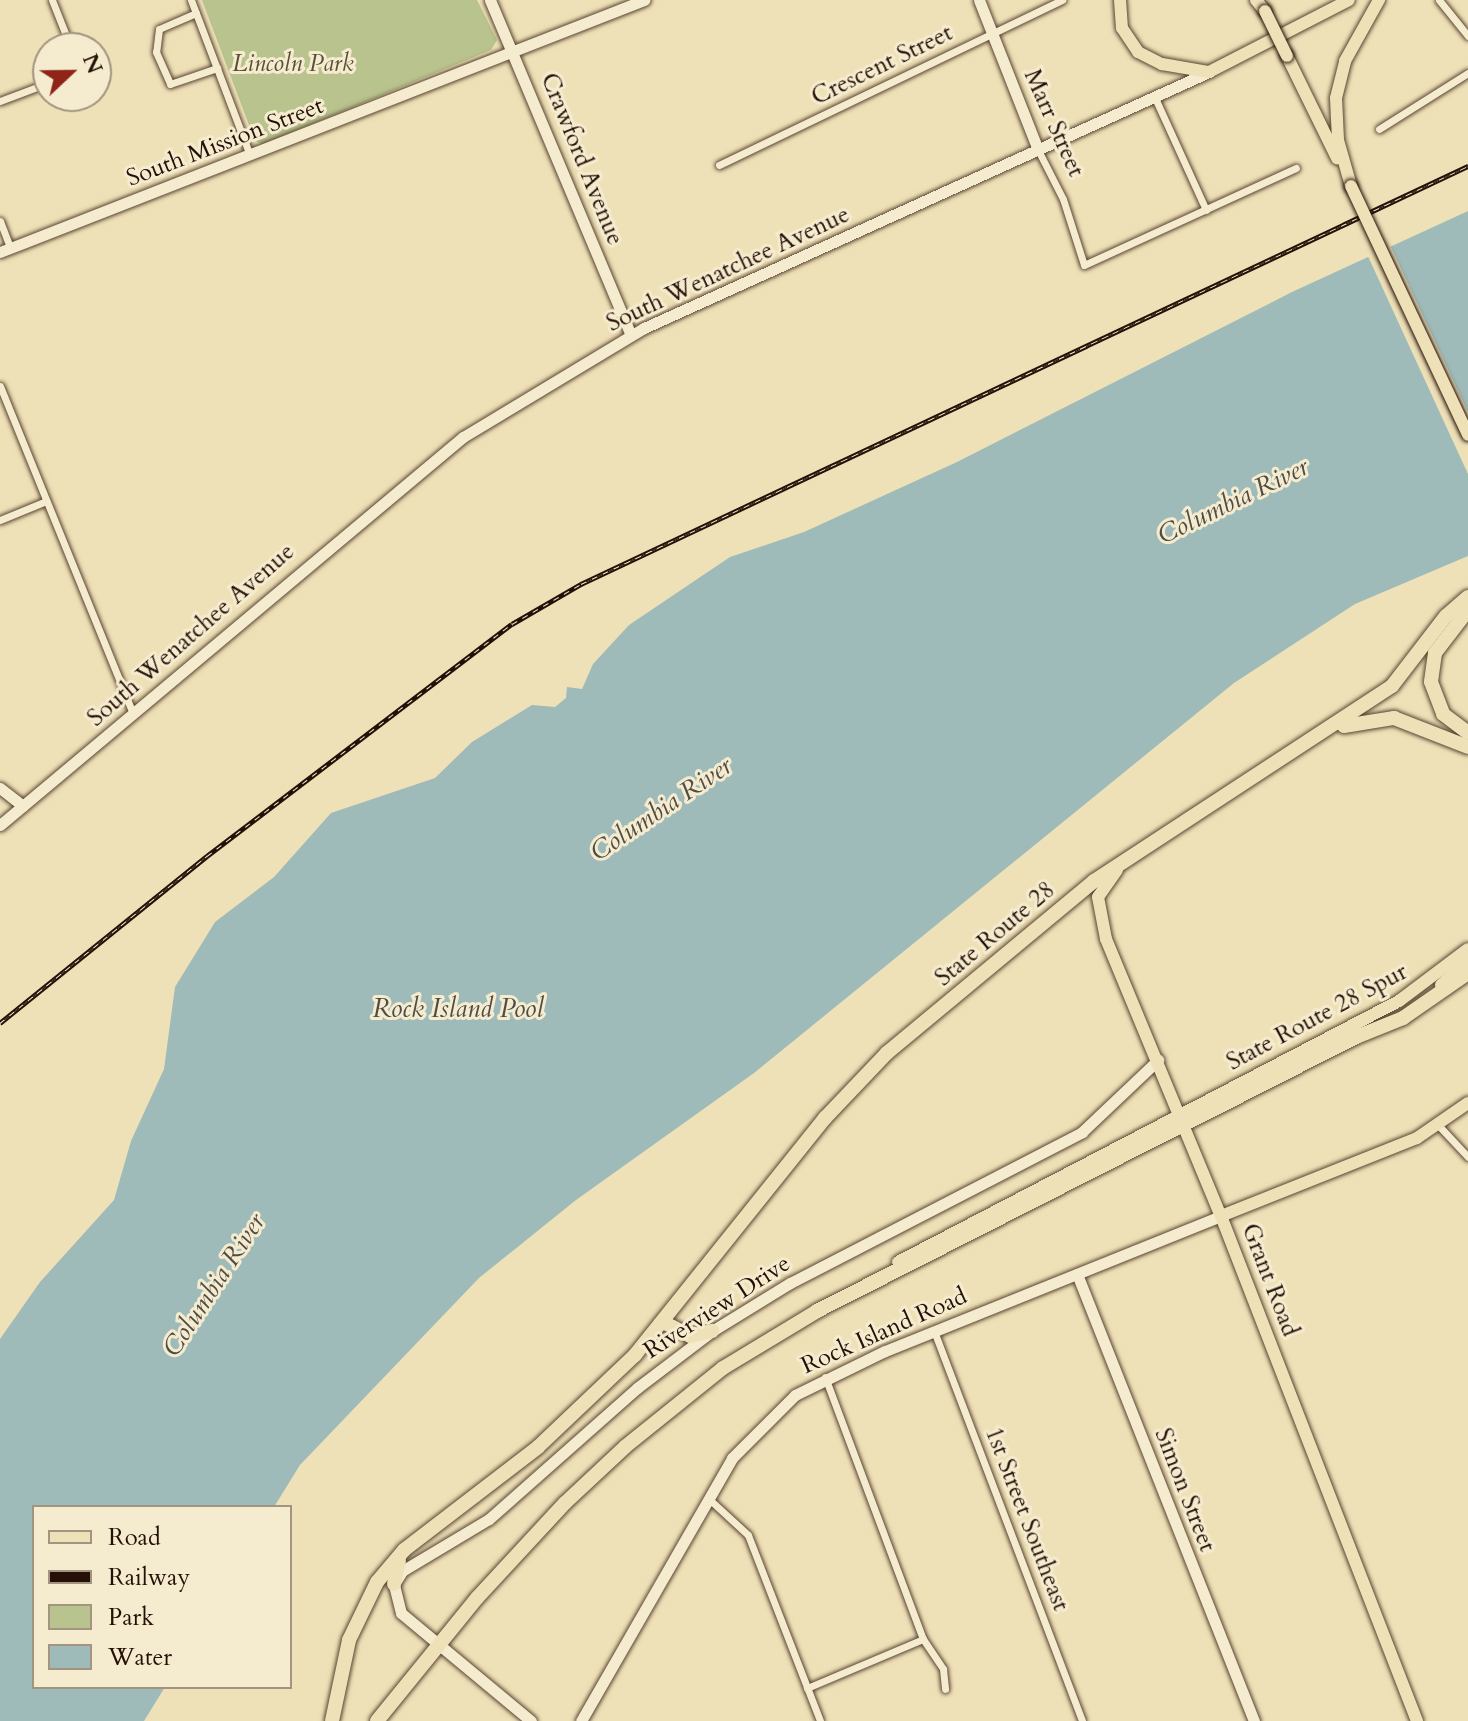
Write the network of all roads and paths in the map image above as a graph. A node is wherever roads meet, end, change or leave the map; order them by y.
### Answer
1 (52, 0) edge
2 (191, 0) edge
3 (490, 0) edge
4 (644, 0) edge
5 (979, 0) edge
6 (1062, 0) edge
7 (1120, 0) edge
8 (1349, 0) edge
9 (1379, 0) edge
10 (1439, 0) edge
11 (1261, 3) edge
12 (196, 13) junction
13 (65, 32) edge
14 (992, 32) junction
15 (1468, 36) edge
16 (515, 51) junction
17 (217, 68) junction
18 (1209, 72) junction
19 (1468, 73) edge
20 (32, 89) edge
21 (1155, 98) junction
22 (0, 101) edge
23 (1379, 129) dead end
24 (1038, 150) junction
25 (250, 156) junction
26 (719, 165) dead end
27 (1296, 168) dead end
28 (1351, 186) junction
29 (1206, 210) junction
30 (0, 221) edge
31 (5, 250) edge
32 (631, 335) junction
33 (0, 386) edge
34 (1468, 435) edge
35 (46, 501) junction
36 (0, 520) edge
37 (1468, 597) edge
38 (1468, 610) edge
39 (133, 713) junction
40 (1468, 733) edge
41 (1325, 734) junction
42 (1468, 747) edge
43 (0, 788) edge
44 (23, 806) junction
45 (0, 825) edge
46 (1125, 862) junction
47 (1468, 949) edge
48 (1468, 961) edge
49 (1468, 973) edge
50 (1356, 1037) junction
51 (1158, 1060) junction
52 (1468, 1103) edge
53 (1182, 1120) junction
54 (1440, 1127) junction
55 (1468, 1157) edge
56 (1221, 1216) junction
57 (1077, 1274) junction
58 (663, 1322) junction
59 (712, 1331) junction
60 (934, 1331) junction
61 (681, 1333) junction
62 (684, 1352) junction
63 (825, 1377) junction
64 (709, 1499) junction
65 (404, 1550) junction
66 (394, 1584) junction
67 (923, 1639) junction
68 (438, 1648) junction
69 (807, 1688) junction
70 (945, 1689) dead end
71 (332, 1721) edge
72 (377, 1721) edge
73 (531, 1721) edge
74 (581, 1721) edge
75 (820, 1721) edge
76 (1082, 1721) edge
77 (1254, 1721) edge
78 (1417, 1721) edge

1 - 13 street
2 - 12 street
3 - 16 main road, Crawford Avenue
4 - 16 main road, South Mission Street
5 - 14 main road, Marr Street
6 - 14 street, Crescent Street
7 - 18 main road
8 - 18 main road, South Wenatchee Avenue
9 - 28 main road
10 - 15 street
11 - 28 main road, bridge
12 - 17 street
12 - 17 street
14 - 24 main road, Marr Street
14 - 26 street, Crescent Street
16 - 25 main road, South Mission Street
16 - 32 main road, Crawford Avenue
17 - 25 street
18 - 21 main road, South Wenatchee Avenue
19 - 23 street
20 - 22 street
21 - 24 main road, South Wenatchee Avenue
21 - 29 street
24 - 29 street, Marr Street
24 - 32 main road, South Wenatchee Avenue
25 - 31 main road, South Mission Street
27 - 29 street
28 - 34 main road, bridge
30 - 31 street
32 - 39 main road, South Wenatchee Avenue
33 - 35 street
35 - 36 street
35 - 39 street
37 - 41 highway, State Route 28
38 - 40 highway
39 - 44 main road, South Wenatchee Avenue
41 - 42 highway
41 - 46 highway, State Route 28
43 - 44 main road
44 - 45 main road, South Wenatchee Avenue
46 - 51 main road, Grant Road
46 - 58 highway, State Route 28
47 - 53 main road, State Route 28 Spur
48 - 50 main road, State Route 28 Spur
49 - 50 highway
50 - 53 highway
51 - 53 main road, Grant Road
51 - 59 main road, Riverview Drive
52 - 54 main road
53 - 56 main road, Grant Road
53 - 68 highway
54 - 55 street
54 - 56 main road
56 - 57 main road, Rock Island Road
56 - 78 main road, Grant Road
57 - 60 main road, Rock Island Road
57 - 77 main road, Simon Street
58 - 61 highway
58 - 65 highway, State Route 28
59 - 61 highway
59 - 62 main road, Riverview Drive
60 - 63 main road, Rock Island Road
60 - 76 street, 1st Street Southeast
61 - 62 highway
62 - 66 main road, Riverview Drive
63 - 64 main road, Rock Island Road
63 - 67 street
64 - 69 street
64 - 74 main road, Rock Island Road
65 - 66 highway
65 - 71 highway, State Route 28
66 - 68 main road
67 - 69 street
67 - 70 street
68 - 72 highway
68 - 73 main road
69 - 75 street

